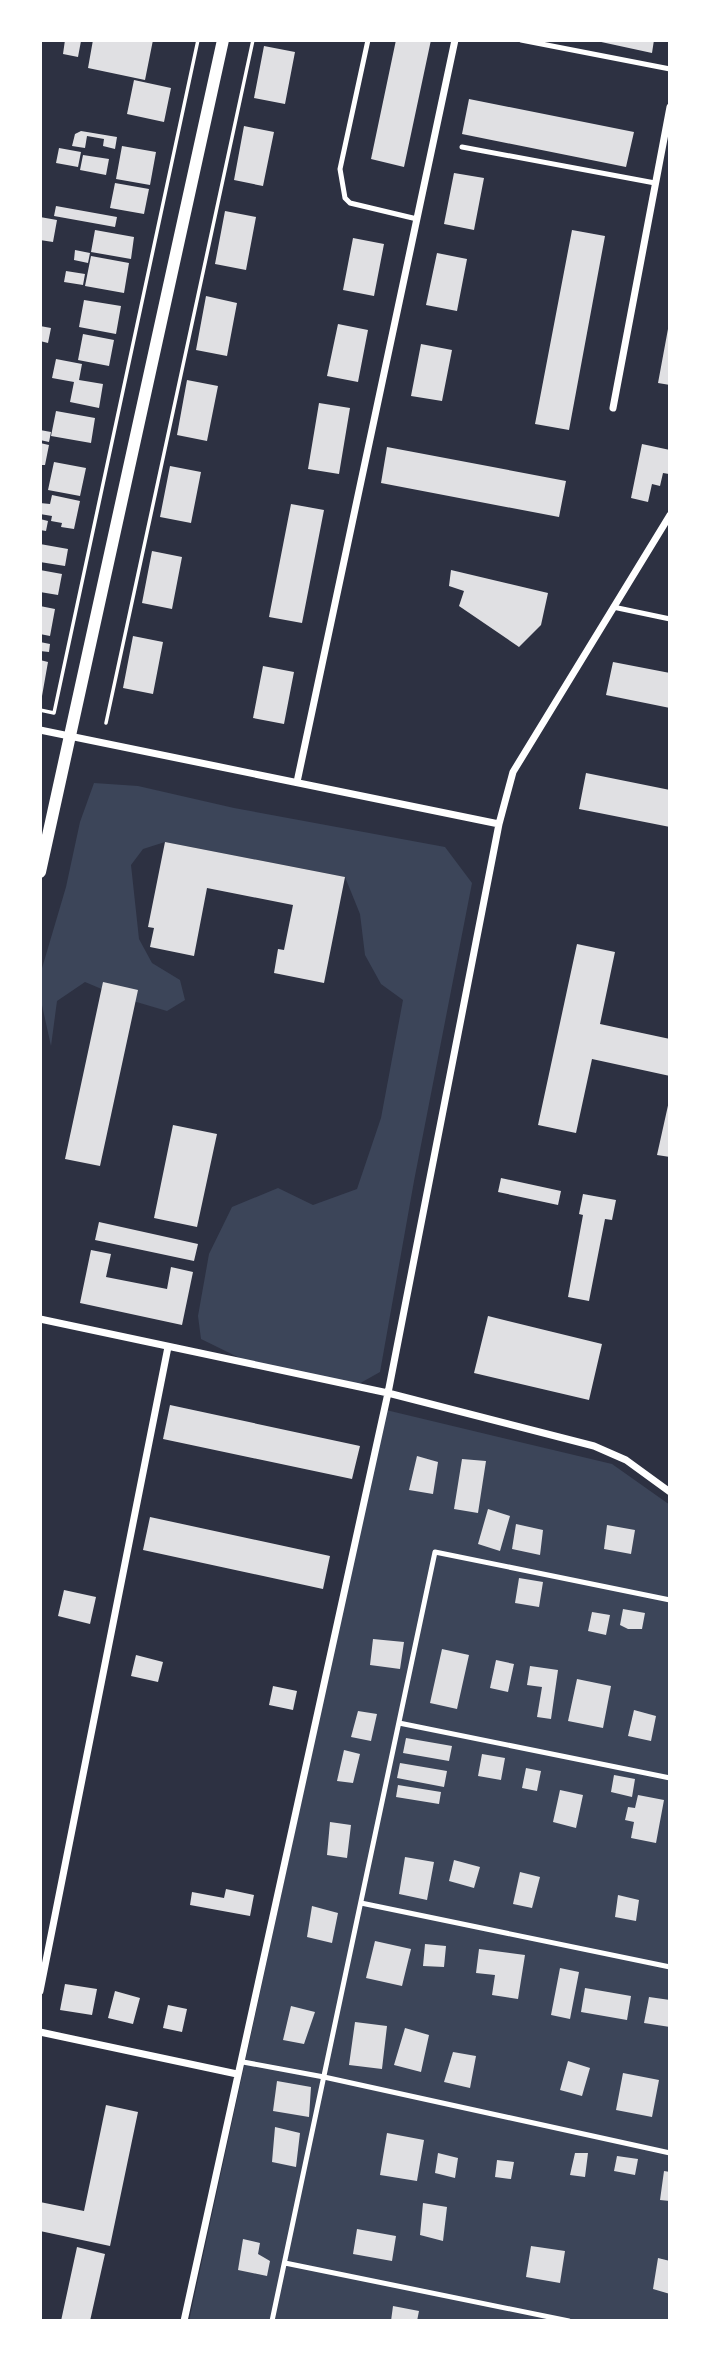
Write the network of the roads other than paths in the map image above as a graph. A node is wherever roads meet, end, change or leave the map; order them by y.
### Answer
1 (223, 40) edge
2 (368, 40) edge
3 (455, 40) edge
4 (521, 40) edge
5 (670, 69) edge
6 (670, 107) edge
7 (462, 147) dead end
8 (656, 183) junction
9 (417, 219) junction
10 (613, 408) dead end
11 (670, 515) edge
12 (667, 524) edge
13 (613, 607) junction
14 (670, 619) edge
15 (40, 730) edge
16 (69, 735) junction
17 (297, 782) junction
18 (499, 824) junction
19 (40, 872) edge
20 (40, 1319) edge
21 (168, 1347) junction
22 (388, 1393) junction
23 (670, 1492) edge
24 (670, 1600) edge
25 (399, 1723) junction
26 (670, 1778) edge
27 (361, 1903) junction
28 (670, 1967) edge
29 (40, 1991) edge
30 (40, 2032) edge
31 (243, 2062) junction
32 (237, 2074) junction
33 (324, 2077) junction
34 (670, 2153) edge
35 (285, 2263) junction
36 (184, 2321) edge
37 (272, 2321) edge
38 (569, 2321) edge

1 - 16 street
2 - 9 lane
3 - 9 street
4 - 5 lane
6 - 8 street
7 - 8 lane
8 - 10 street
9 - 17 street
11 - 12 street
12 - 13 street
13 - 14 lane
13 - 18 street
15 - 16 street
16 - 17 street
16 - 19 street
17 - 18 street
18 - 22 street
20 - 21 street
21 - 22 street
21 - 29 street
22 - 23 street
22 - 31 street
24 - 25 lane
25 - 26 lane
25 - 27 lane
27 - 28 lane
27 - 33 lane
30 - 32 street
31 - 32 street
31 - 33 lane
32 - 36 street
33 - 34 lane
33 - 35 lane
35 - 37 lane
35 - 38 lane

